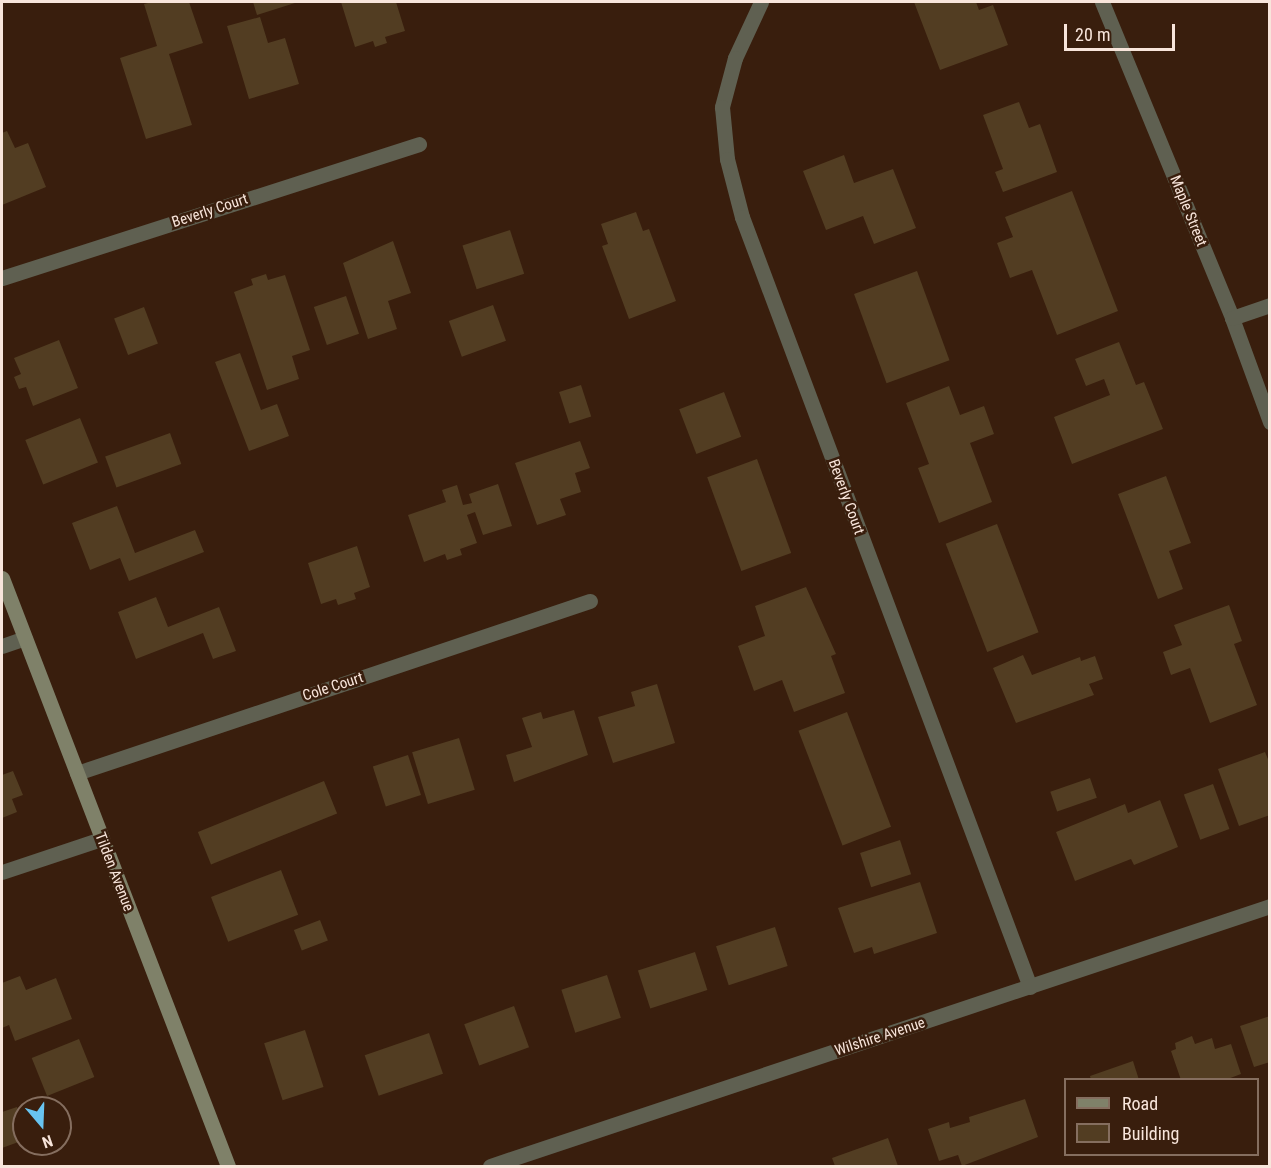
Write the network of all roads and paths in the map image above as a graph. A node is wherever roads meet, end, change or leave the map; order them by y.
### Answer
1 (761, 2) edge
2 (1102, 2) edge
3 (419, 144) dead end
4 (2, 278) edge
5 (1269, 305) edge
6 (1232, 318) junction
7 (1269, 422) edge
8 (2, 578) edge
9 (590, 601) dead end
10 (25, 638) junction
11 (2, 646) edge
12 (77, 773) junction
13 (101, 839) junction
14 (2, 872) edge
15 (1269, 906) edge
16 (1029, 987) junction
17 (228, 1167) edge
18 (490, 1167) edge

1 - 16 street, Beverly Court
2 - 6 street, Maple Street
3 - 4 street, Beverly Court
5 - 6 street
6 - 7 street, Maple Street
8 - 10 street, Tilden Avenue
9 - 12 street, Cole Court
10 - 11 street
10 - 12 street, Tilden Avenue
12 - 13 street, Tilden Avenue
13 - 14 street
13 - 17 street, Tilden Avenue
15 - 16 street, Wilshire Avenue
16 - 18 street, Wilshire Avenue

